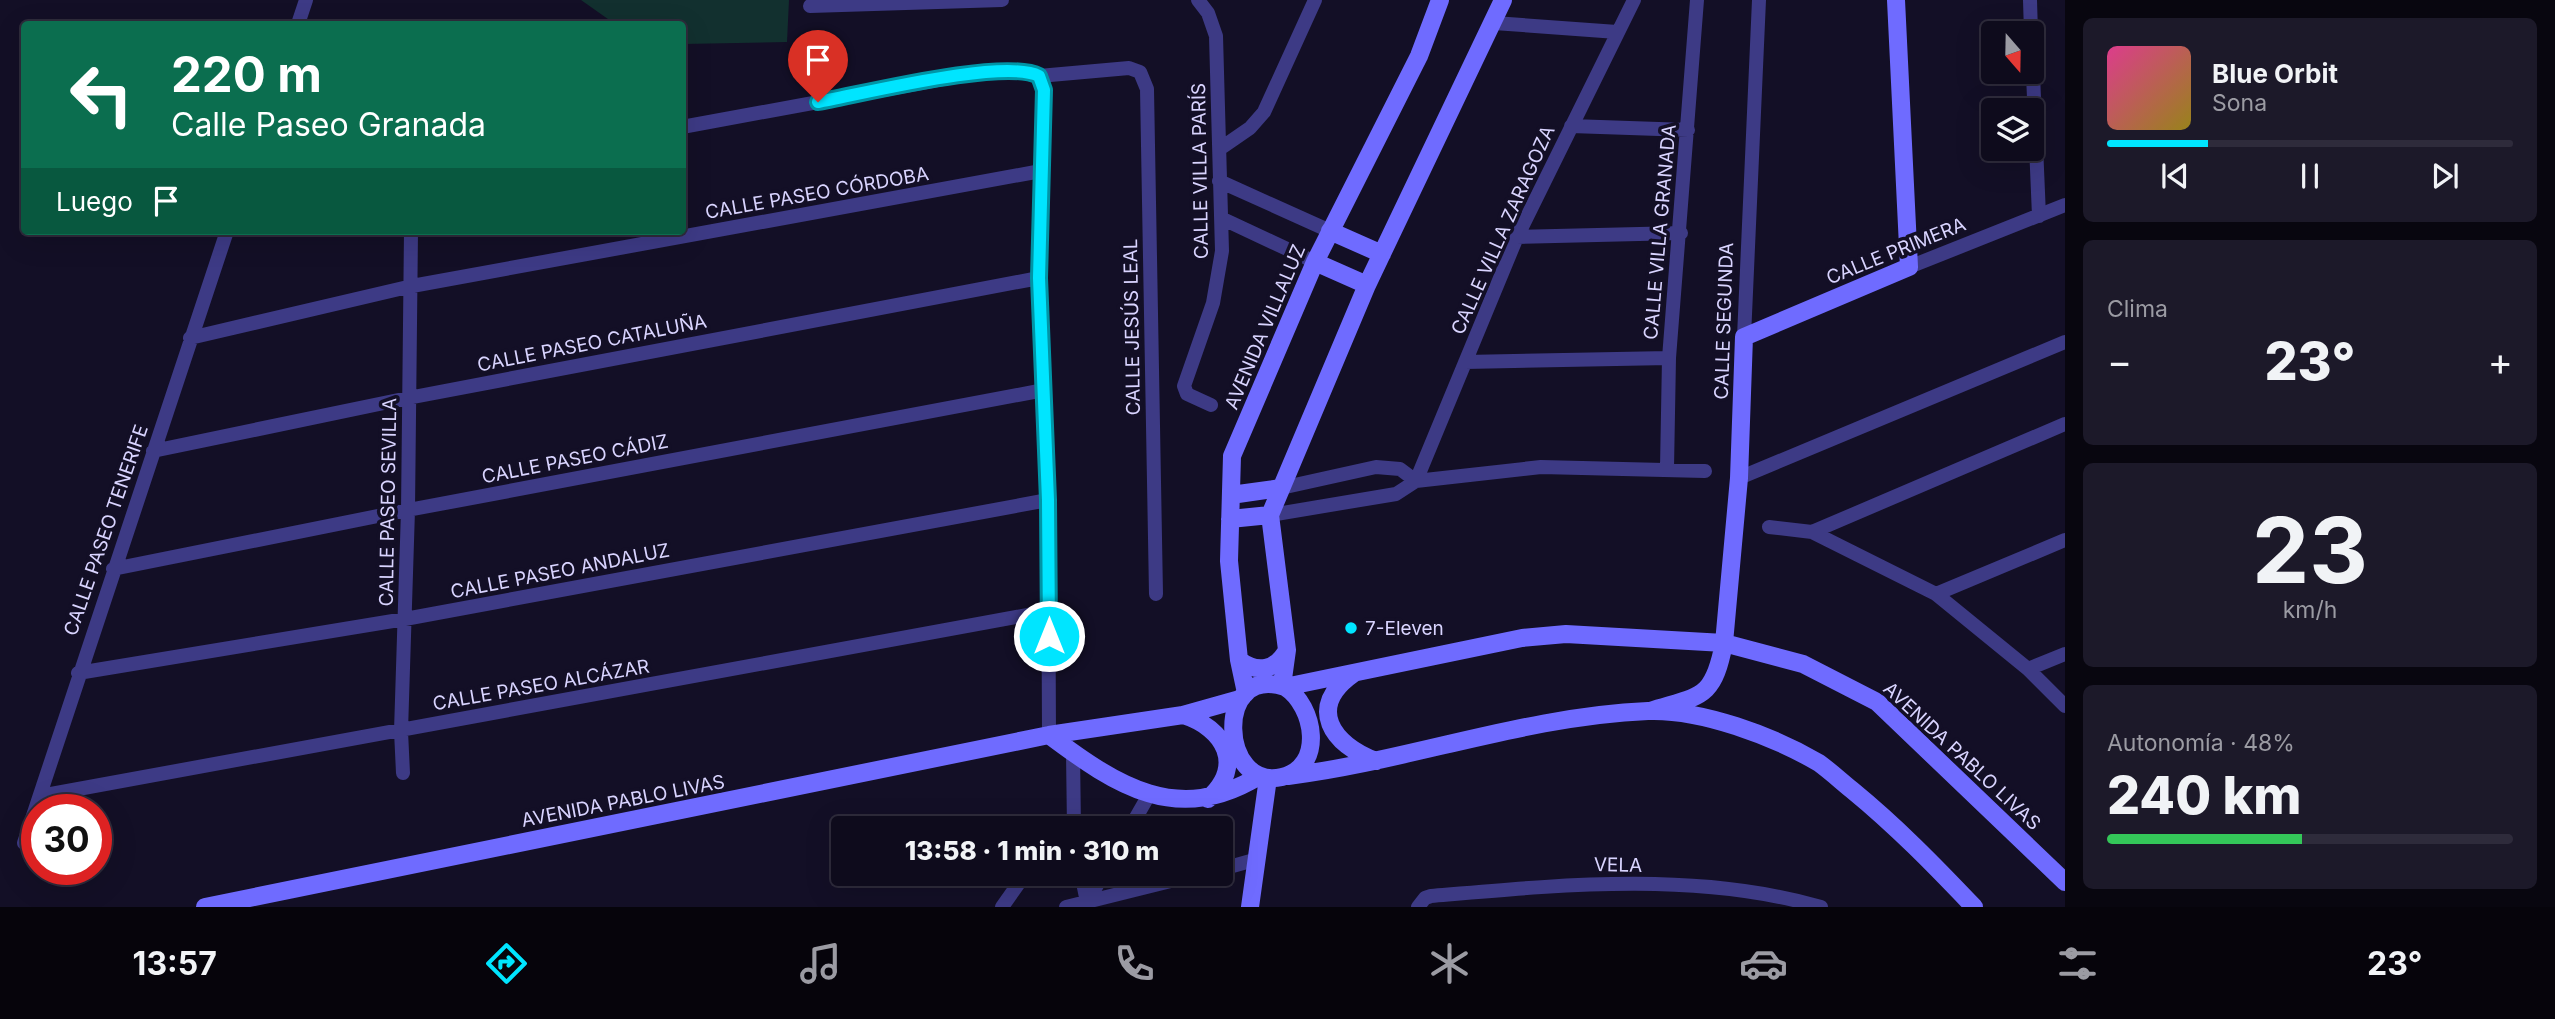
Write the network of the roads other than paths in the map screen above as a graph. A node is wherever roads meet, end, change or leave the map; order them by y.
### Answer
1 (306, 0) edge
2 (1002, 0) edge
3 (1198, 0) edge
4 (1315, 0) edge
5 (1440, 0) edge
6 (1503, 0) edge
7 (1634, 0) edge
8 (1697, 0) edge
9 (1759, 0) edge
10 (1896, 0) edge
11 (2030, 0) edge
12 (937, 1) edge
13 (844, 3) edge
14 (810, 6) dead end
15 (299, 21) edge
16 (2031, 21) edge
17 (1494, 23) junction
18 (1617, 32) junction
19 (1039, 76) junction
20 (2033, 84) edge
21 (686, 126) edge
22 (1571, 126) junction
23 (1688, 130) junction
24 (1221, 148) junction
25 (1041, 172) junction
26 (1219, 181) junction
27 (2065, 205) edge
28 (2039, 216) junction
29 (1223, 219) junction
30 (1330, 231) junction
31 (1681, 233) junction
32 (226, 235) edge
33 (411, 235) edge
34 (1517, 237) junction
35 (1382, 254) junction
36 (1315, 262) junction
37 (1909, 267) junction
38 (1039, 278) junction
39 (1367, 285) junction
40 (412, 286) junction
41 (1744, 337) junction
42 (190, 338) junction
43 (2065, 342) edge
44 (1669, 358) junction
45 (1465, 362) junction
46 (1044, 390) junction
47 (408, 398) junction
48 (1211, 405) dead end
49 (2065, 424) edge
50 (153, 452) junction
51 (1667, 468) junction
52 (1705, 471) dead end
53 (1739, 478) junction
54 (1416, 481) junction
55 (1281, 488) junction
56 (1231, 495) junction
57 (1048, 500) junction
58 (408, 510) junction
59 (1270, 515) junction
60 (1230, 519) junction
61 (1769, 527) dead end
62 (1812, 532) junction
63 (2065, 540) edge
64 (113, 569) junction
65 (1156, 594) dead end
66 (1937, 594) junction
67 (1049, 611) junction
68 (405, 619) junction
69 (1724, 643) junction
70 (1287, 650) junction
71 (2065, 654) edge
72 (1239, 660) junction
73 (2028, 670) junction
74 (1356, 672) junction
75 (78, 673) junction
76 (1284, 687) junction
77 (1243, 696) junction
78 (2065, 706) edge
79 (1650, 711) junction
80 (1182, 715) junction
81 (401, 731) junction
82 (1049, 735) junction
83 (1073, 753) junction
84 (1376, 761) junction
85 (403, 773) dead end
86 (1288, 776) junction
87 (1264, 777) junction
88 (1150, 793) junction
89 (41, 794) edge
90 (51, 794) edge
91 (1208, 799) junction
92 (1071, 816) edge
93 (1137, 816) edge
94 (1254, 860) junction
95 (1233, 866) edge
96 (2065, 882) edge
97 (1017, 886) edge
98 (1083, 886) edge
99 (1096, 886) edge
100 (1154, 886) edge
101 (1086, 904) edge
102 (205, 907) edge
103 (1002, 907) edge
104 (1066, 907) edge
105 (1250, 907) edge
106 (1418, 907) edge
107 (1821, 907) edge
108 (1975, 907) edge

1 - 15 street
2 - 12 street
3 - 24 street, CALLE VILLA PARÍS
4 - 24 street
5 - 30 street, AVENIDA VILLALUZ
6 - 17 street
7 - 18 street, CALLE VILLA ZARAGOZA
8 - 23 street, CALLE VILLA GRANADA
9 - 41 street, CALLE SEGUNDA
10 - 37 street
11 - 16 street
12 - 13 street
13 - 14 street
17 - 18 street
17 - 35 street
18 - 22 street, CALLE VILLA ZARAGOZA
19 - 21 street
19 - 25 street
19 - 65 street, CALLE JESÚS LEAL
20 - 28 street
22 - 23 street
22 - 34 street, CALLE VILLA ZARAGOZA
23 - 31 street, CALLE VILLA GRANADA
24 - 26 street, CALLE VILLA PARÍS
25 - 38 street
25 - 40 street, CALLE PASEO CÓRDOBA
26 - 29 street, CALLE VILLA PARÍS
26 - 30 street
27 - 28 street, CALLE PRIMERA
28 - 37 street, CALLE PRIMERA
29 - 36 street
29 - 48 street, CALLE VILLA PARÍS
30 - 35 street
30 - 36 street, AVENIDA VILLALUZ
31 - 34 street
31 - 44 street, CALLE VILLA GRANADA
32 - 42 street, CALLE PASEO TENERIFE
33 - 40 street, CALLE PASEO SEVILLA
34 - 45 street, CALLE VILLA ZARAGOZA
35 - 39 street
36 - 39 street
36 - 56 street, AVENIDA VILLALUZ
37 - 41 street, CALLE PRIMERA
38 - 46 street
38 - 47 street, CALLE PASEO CATALUÑA
39 - 55 street
40 - 42 street, CALLE PASEO CÓRDOBA
40 - 47 street, CALLE PASEO SEVILLA
41 - 53 street, CALLE SEGUNDA
42 - 50 street, CALLE PASEO TENERIFE
43 - 53 street
44 - 45 street
44 - 51 street, CALLE VILLA GRANADA
45 - 54 street, CALLE VILLA ZARAGOZA
46 - 57 street
46 - 58 street, CALLE PASEO CÁDIZ
47 - 50 street, CALLE PASEO CATALUÑA
47 - 58 street, CALLE PASEO SEVILLA
49 - 62 street
50 - 64 street, CALLE PASEO TENERIFE
51 - 52 street
51 - 54 street
53 - 69 street, CALLE SEGUNDA
54 - 55 street
54 - 59 street
55 - 56 street
55 - 59 street
56 - 60 street, AVENIDA VILLALUZ
57 - 67 street
57 - 68 street, CALLE PASEO ANDALUZ
58 - 64 street, CALLE PASEO CÁDIZ
58 - 68 street, CALLE PASEO SEVILLA
59 - 60 street
59 - 70 street
60 - 72 street, AVENIDA VILLALUZ
61 - 62 street
62 - 66 street
63 - 66 street
64 - 75 street, CALLE PASEO TENERIFE
66 - 73 street
67 - 81 street, CALLE PASEO ALCÁZAR
67 - 82 street
68 - 75 street, CALLE PASEO ANDALUZ
68 - 81 street, CALLE PASEO SEVILLA
69 - 74 street, AVENIDA PABLO LIVAS
69 - 79 street, CALLE SEGUNDA
69 - 96 street, AVENIDA PABLO LIVAS
70 - 72 street
70 - 76 street
71 - 73 street
72 - 77 street, AVENIDA VILLALUZ
73 - 78 street
74 - 76 street, AVENIDA PABLO LIVAS
74 - 84 street
75 - 89 street, CALLE PASEO TENERIFE
76 - 77 street
76 - 86 street
77 - 80 street, AVENIDA PABLO LIVAS
77 - 87 street
79 - 84 street
79 - 108 street
80 - 82 street, AVENIDA PABLO LIVAS
80 - 91 street
81 - 85 street, CALLE PASEO SEVILLA
81 - 90 street, CALLE PASEO ALCÁZAR
82 - 83 street
82 - 102 street, AVENIDA PABLO LIVAS
83 - 88 street
83 - 92 street
84 - 86 street
86 - 87 street
87 - 91 street
87 - 94 street
88 - 91 street
88 - 93 street
94 - 95 street
94 - 105 street
97 - 103 street
98 - 101 street
99 - 101 street
100 - 101 street
101 - 104 street
106 - 107 street, VELA

